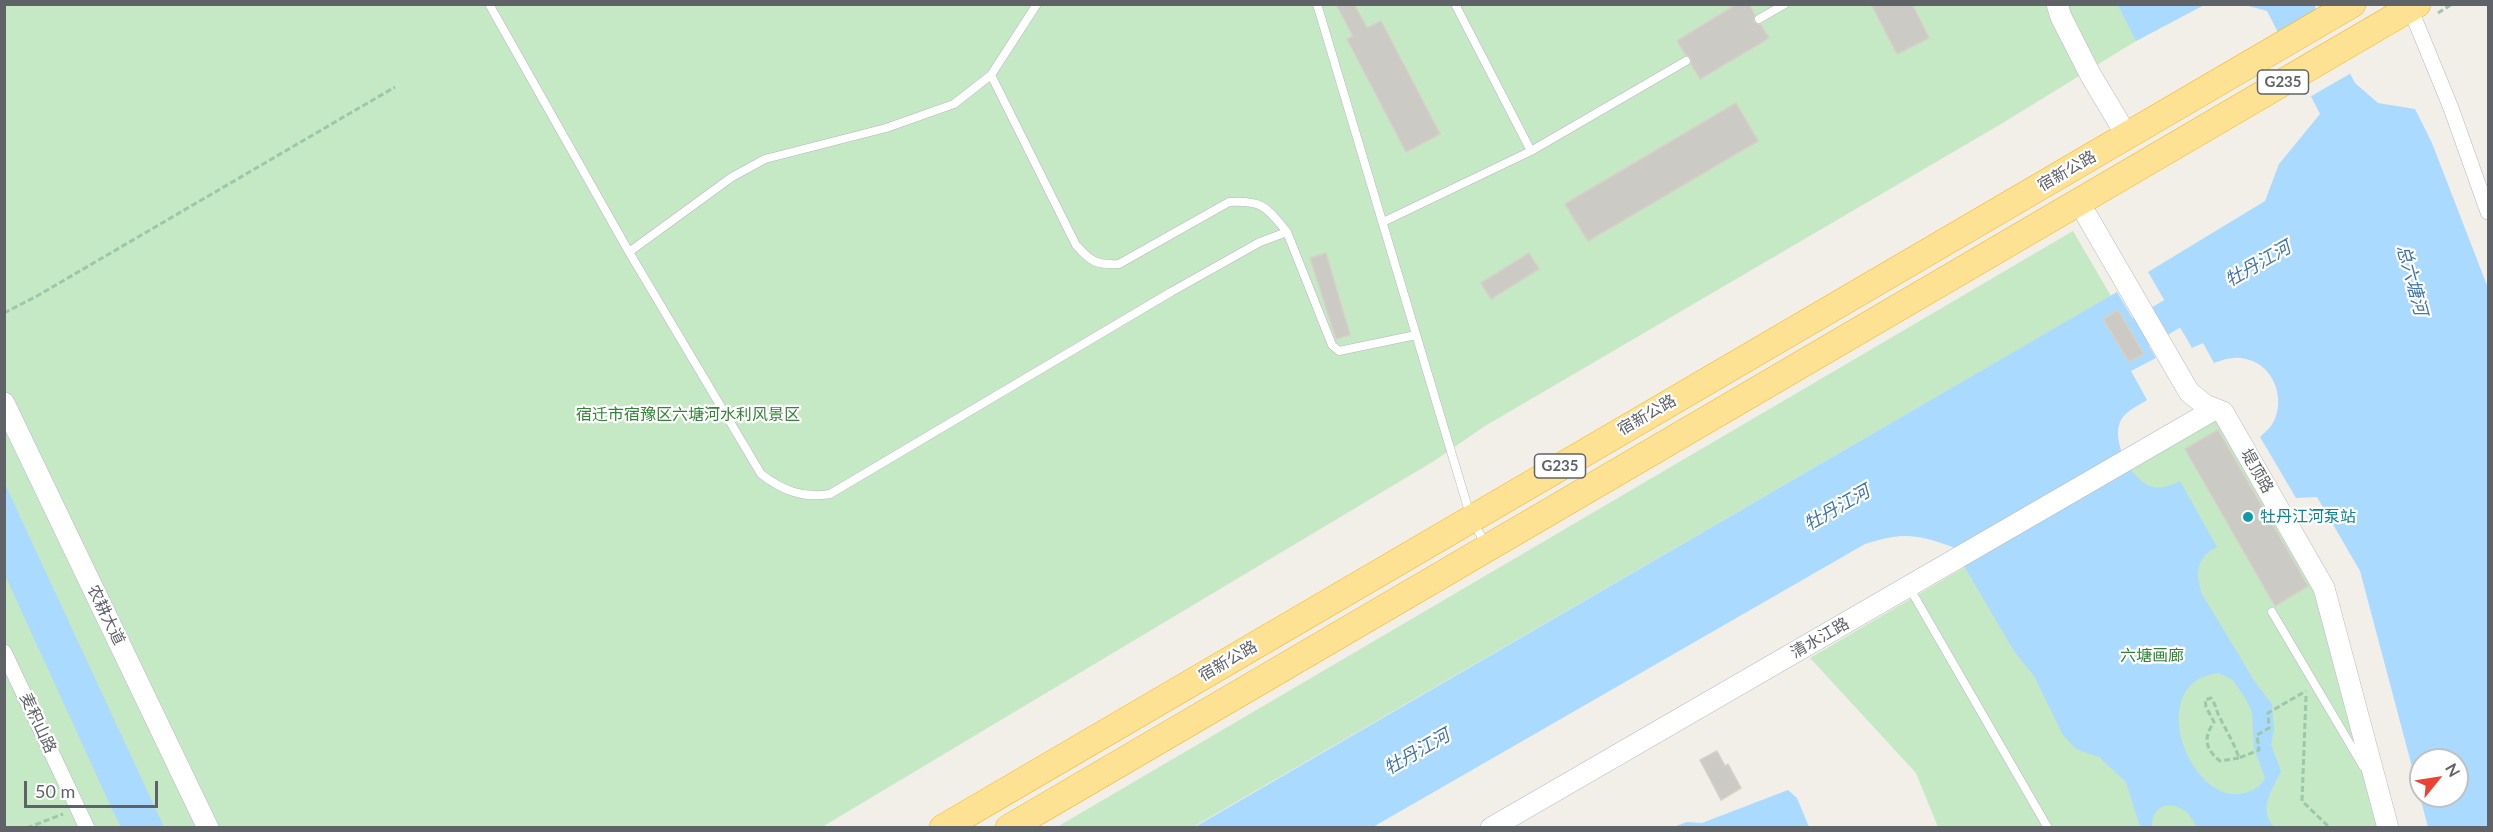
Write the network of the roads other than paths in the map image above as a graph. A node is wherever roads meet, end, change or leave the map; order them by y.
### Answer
1 (489, 4) edge
2 (1037, 4) edge
3 (1317, 4) edge
4 (1455, 4) edge
5 (1785, 4) edge
6 (2057, 4) edge
7 (2352, 4) edge
8 (2414, 6) edge
9 (1759, 19) dead end
10 (1686, 61) dead end
11 (991, 75) junction
12 (2127, 136) junction
13 (1531, 151) junction
14 (2488, 212) edge
15 (2087, 216) dead end
16 (1383, 222) junction
17 (1287, 232) junction
18 (629, 252) junction
19 (1416, 335) junction
20 (4, 403) edge
21 (2215, 409) junction
22 (1471, 518) junction
23 (1488, 549) junction
24 (1909, 587) junction
25 (2272, 612) dead end
26 (4, 652) edge
27 (2381, 800) junction
28 (87, 828) edge
29 (208, 828) edge
30 (943, 828) edge
31 (1009, 828) edge
32 (1491, 828) edge
33 (2048, 828) edge
34 (2388, 828) edge

1 - 18 lane
2 - 11 lane
3 - 16 lane
4 - 13 lane
5 - 9 lane
6 - 12 street
7 - 12 highway, 宿新公路 / G235
8 - 14 street
8 - 23 highway, 宿新公路 / G235
10 - 13 lane
11 - 17 lane
11 - 18 lane
12 - 22 highway, 宿新公路 / G235
13 - 16 lane
15 - 21 street, 堤顶路
16 - 19 lane
17 - 18 lane
17 - 19 lane
19 - 22 lane
20 - 29 street, 农耕大道
21 - 24 street, 清水江路
21 - 27 street, 堤顶路
22 - 23 lane
22 - 30 highway, 宿新公路 / G235
23 - 31 highway, 宿新公路 / G235
24 - 32 street, 清水江路
24 - 33 lane
25 - 27 lane
26 - 28 street, 麦积山路
27 - 34 street, 堤顶路

